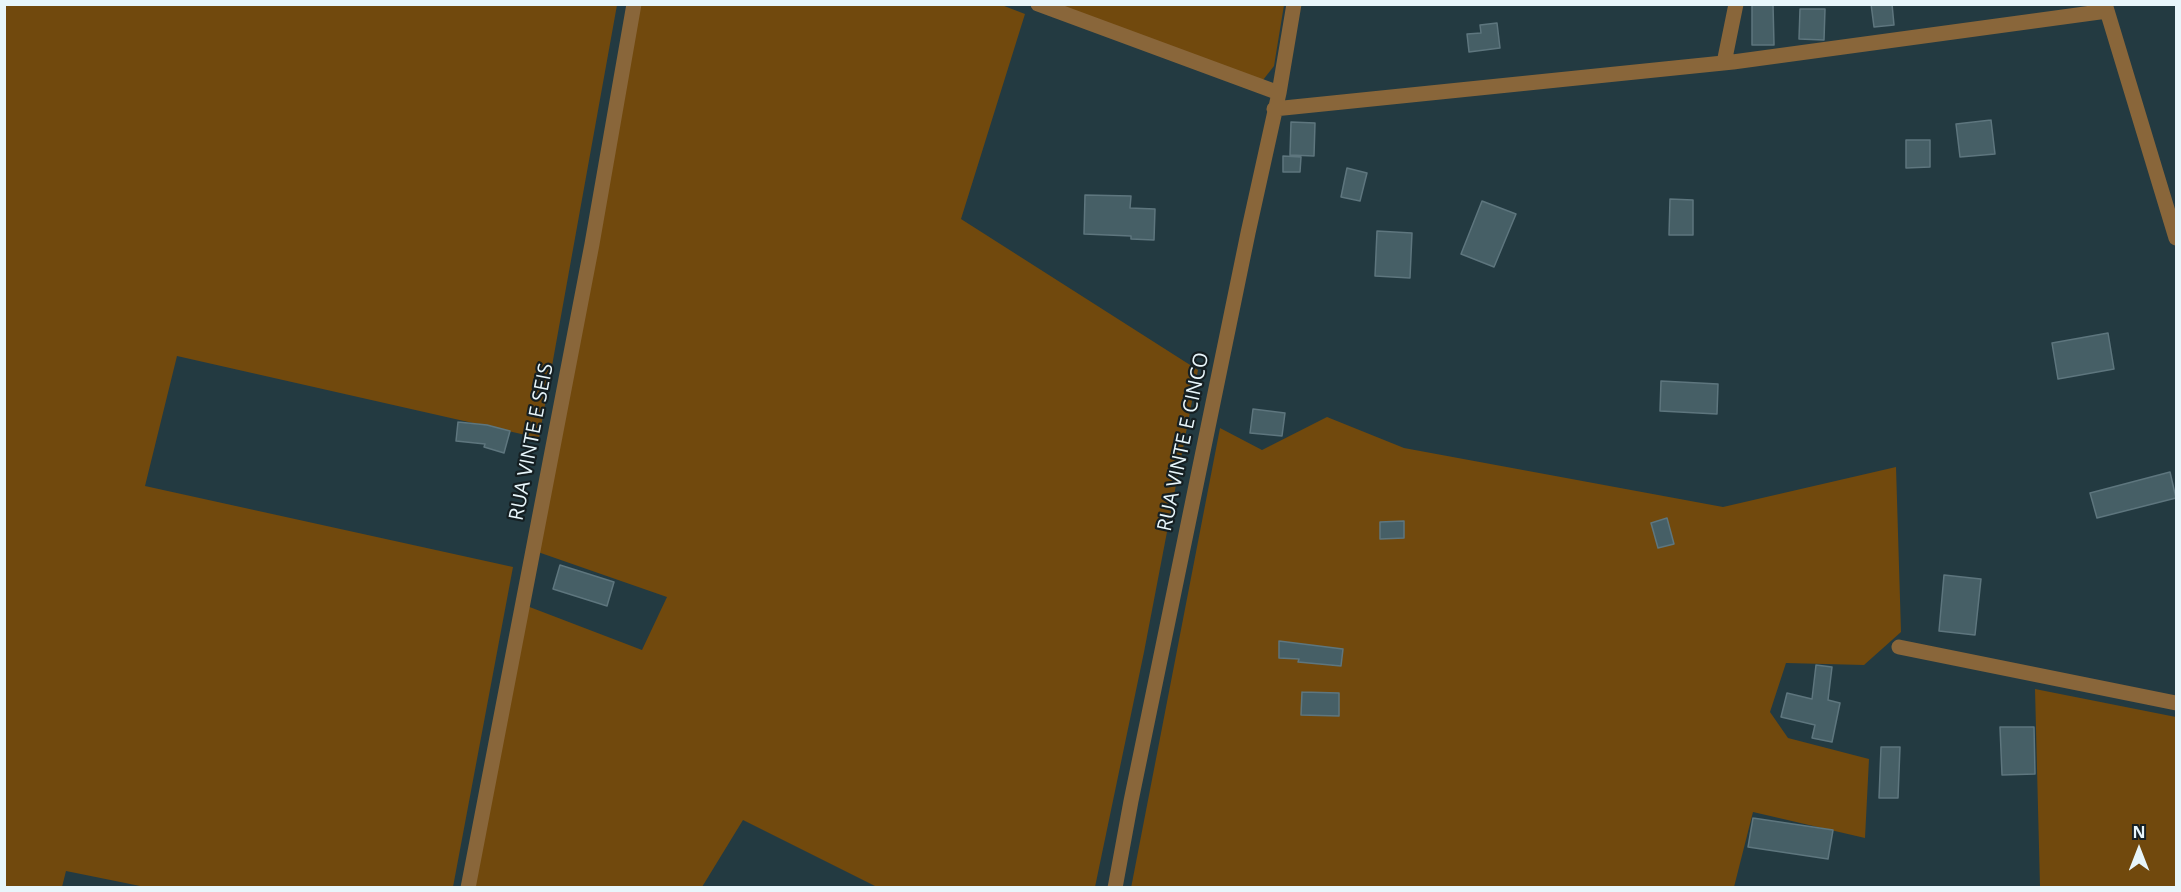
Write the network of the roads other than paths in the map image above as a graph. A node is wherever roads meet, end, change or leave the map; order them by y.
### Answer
1 (634, 4) edge
2 (1038, 4) edge
3 (1294, 4) edge
4 (1736, 4) edge
5 (2106, 8) edge
6 (1724, 63) junction
7 (1279, 93) junction
8 (1274, 109) junction
9 (2176, 238) edge
10 (1899, 647) dead end
11 (2176, 703) edge
12 (468, 888) edge
13 (1115, 888) edge

1 - 12 street, RUA VINTE E SEIS
2 - 7 street
3 - 7 street, RUA VINTE E CINCO
4 - 6 street
5 - 6 street
5 - 9 street
6 - 8 street
7 - 8 street, RUA VINTE E CINCO
8 - 13 street, RUA VINTE E CINCO
10 - 11 street

